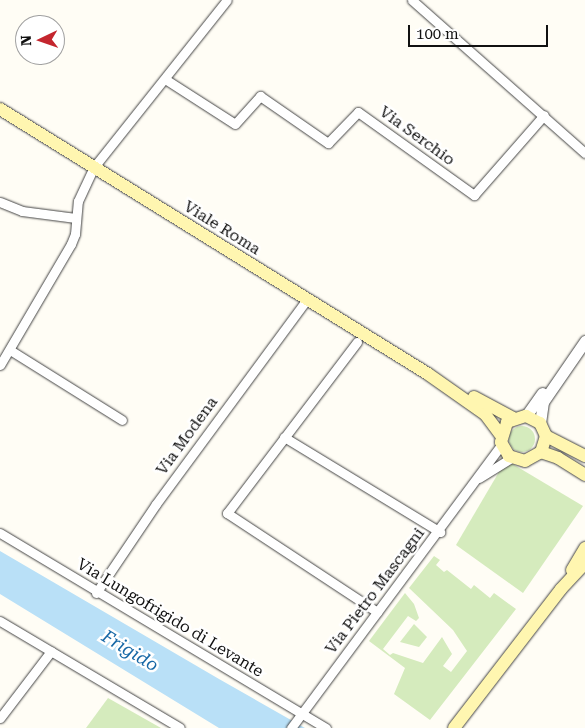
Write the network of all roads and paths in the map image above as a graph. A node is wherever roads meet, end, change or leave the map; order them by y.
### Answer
1 (227, 0) edge
2 (412, 0) edge
3 (165, 78) junction
4 (0, 109) edge
5 (544, 115) junction
6 (585, 153) edge
7 (94, 167) junction
8 (0, 202) edge
9 (76, 218) junction
10 (306, 299) junction
11 (585, 341) edge
12 (357, 342) dead end
13 (10, 350) junction
14 (0, 365) edge
15 (566, 366) junction
16 (428, 374) junction
17 (520, 417) junction
18 (122, 420) dead end
19 (540, 423) junction
20 (546, 436) junction
21 (284, 437) junction
22 (501, 440) junction
23 (541, 452) junction
24 (585, 456) edge
25 (511, 458) junction
26 (585, 475) edge
27 (471, 485) junction
28 (0, 532) edge
29 (440, 532) junction
30 (585, 548) edge
31 (585, 563) edge
32 (561, 589) junction
33 (96, 593) junction
34 (377, 612) junction
35 (0, 621) edge
36 (51, 651) junction
37 (4, 706) edge
38 (0, 718) edge
39 (296, 721) edge
40 (180, 728) edge
41 (326, 728) edge
42 (454, 728) edge

1 - 3 street
2 - 5 street
3 - 5 street, Via Serchio
3 - 7 street
4 - 7 main road, Viale Roma
5 - 6 street
7 - 9 street
7 - 10 main road, Viale Roma
8 - 9 street
9 - 13 street
10 - 16 main road, Viale Roma
10 - 33 street, Via Modena
11 - 15 street
12 - 21 street
13 - 14 street
13 - 18 street
15 - 17 street
15 - 19 street
16 - 17 main road, Viale Roma
16 - 22 main road, Viale Roma
17 - 19 main road, Viale Roma
17 - 22 main road
19 - 20 main road
20 - 23 main road
20 - 24 main road
21 - 29 street
21 - 34 street
22 - 25 main road, Viale Roma
22 - 27 street, Via Pietro Mascagni
23 - 25 main road
23 - 26 main road
25 - 27 street, Via Pietro Mascagni
27 - 29 street, Via Pietro Mascagni
28 - 33 street, Via Lungofrigido di Levante
29 - 34 street, Via Pietro Mascagni
30 - 32 main road
31 - 32 main road
32 - 42 main road
33 - 39 street, Via Lungofrigido di Levante
34 - 39 street, Via Pietro Mascagni
35 - 36 street
36 - 37 street
36 - 40 street
37 - 38 street
39 - 41 street, Via Lungofrigido di Levante

